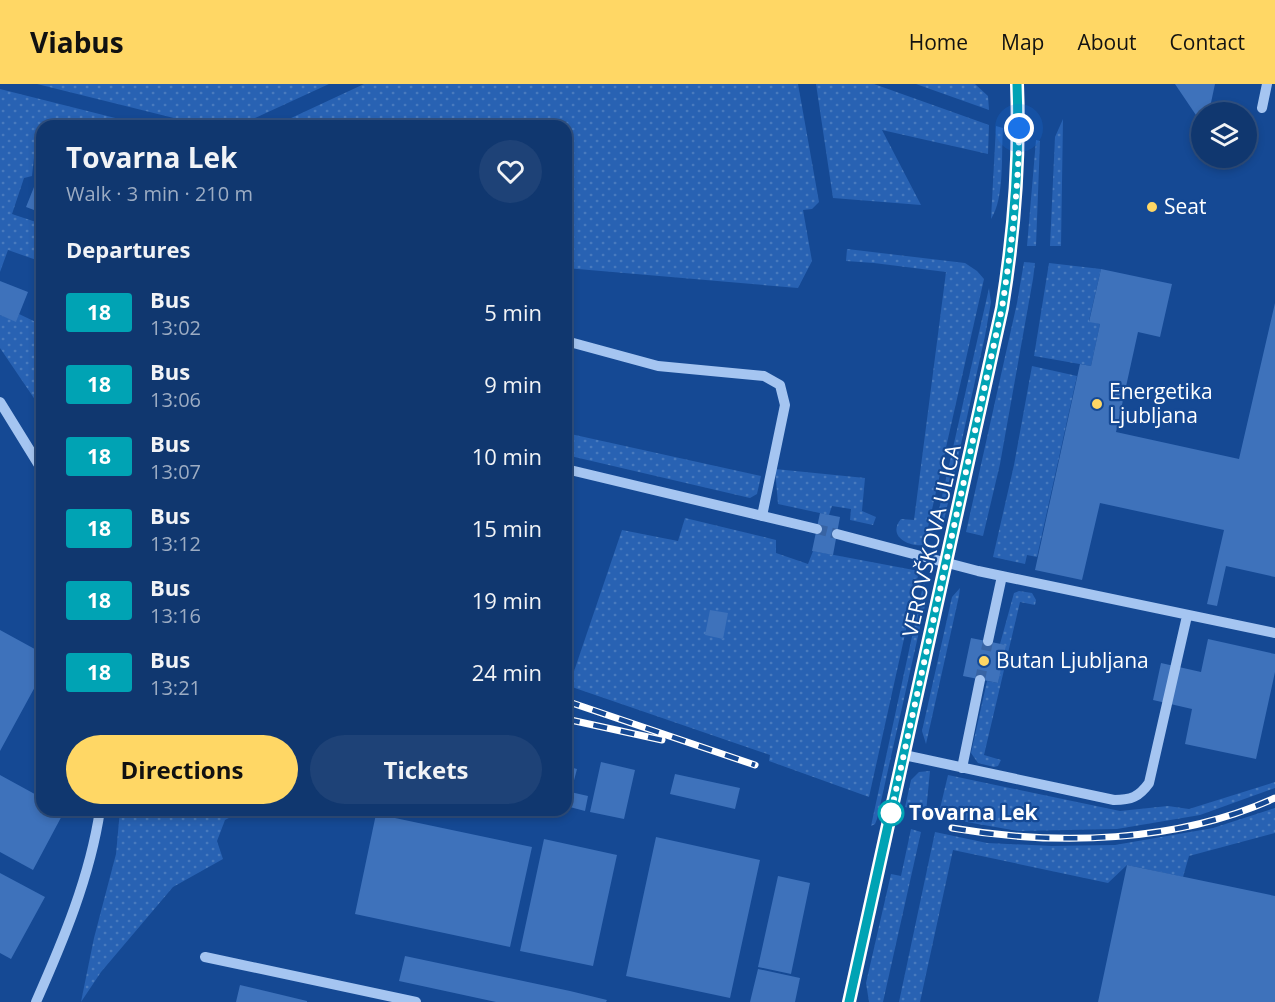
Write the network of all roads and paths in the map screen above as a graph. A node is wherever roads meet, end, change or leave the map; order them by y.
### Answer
1 (1017, 84) edge
2 (1267, 84) edge
3 (1262, 108) dead end
4 (572, 343) edge
5 (0, 402) edge
6 (36, 460) edge
7 (572, 470) edge
8 (762, 516) junction
9 (817, 529) tunnel mouth
10 (837, 534) tunnel mouth
11 (947, 563) junction
12 (1002, 576) junction
13 (1186, 616) junction
14 (1275, 633) edge
15 (988, 641) tunnel mouth
16 (980, 680) tunnel mouth
17 (904, 754) junction
18 (962, 768) junction
19 (99, 816) edge
20 (205, 957) dead end
21 (36, 1002) edge
22 (416, 1002) edge
23 (849, 1002) edge

1 - 11 street, VEROVŠKOVA ULICA
2 - 3 street
4 - 8 street
5 - 6 street
7 - 8 street
8 - 9 street
10 - 11 street
11 - 12 street
11 - 17 street, VEROVŠKOVA ULICA
12 - 13 street
12 - 15 street
13 - 14 street
13 - 18 street
16 - 18 street
17 - 18 street
17 - 23 street, VEROVŠKOVA ULICA
19 - 21 street
20 - 22 street

